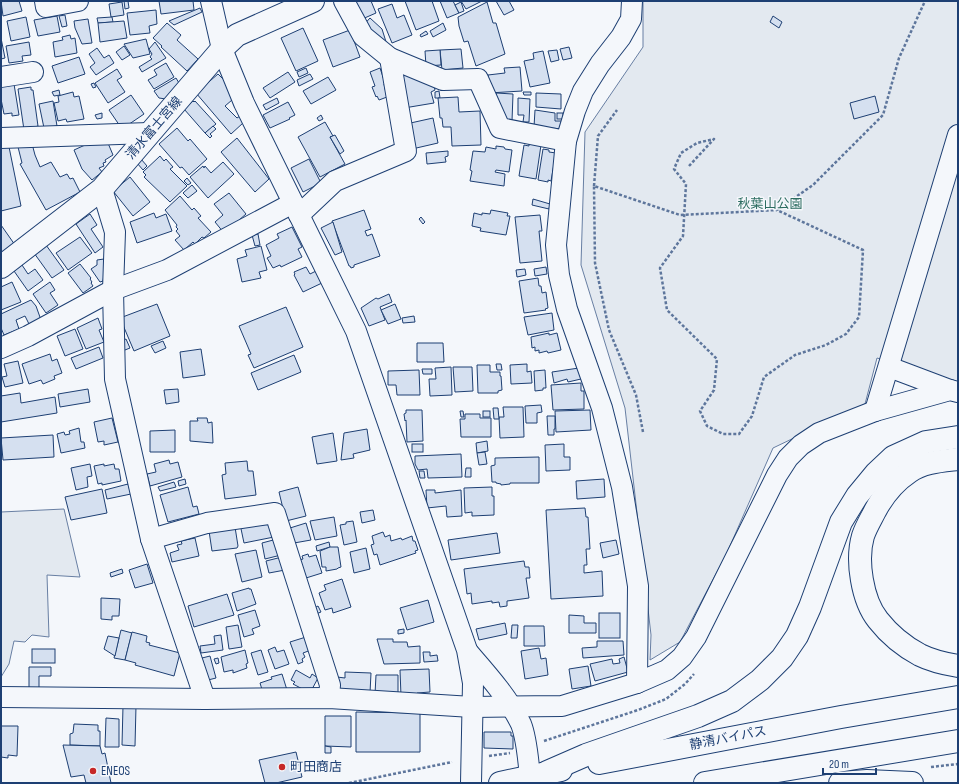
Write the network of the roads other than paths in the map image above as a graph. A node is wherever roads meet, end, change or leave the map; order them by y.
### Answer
1 (45, 1) edge
2 (78, 1) edge
3 (211, 1) edge
4 (313, 1) edge
5 (344, 1) edge
6 (632, 1) edge
7 (222, 49) junction
8 (390, 58) junction
9 (33, 72) dead end
10 (1, 77) edge
11 (149, 133) junction
12 (958, 135) edge
13 (1, 138) edge
14 (566, 141) junction
15 (102, 189) junction
16 (296, 209) junction
17 (1, 268) edge
18 (113, 290) junction
19 (1, 348) edge
20 (889, 367) junction
21 (954, 391) edge
22 (875, 411) junction
23 (958, 437) edge
24 (958, 458) edge
25 (151, 539) junction
26 (467, 650) junction
27 (958, 666) edge
28 (637, 682) junction
29 (1, 697) edge
30 (329, 698) junction
31 (958, 698) edge
32 (204, 699) junction
33 (511, 706) junction
34 (472, 707) junction
35 (958, 741) edge
36 (539, 774) junction
37 (472, 783) edge
38 (500, 783) edge
39 (705, 783) edge
40 (840, 783) edge
41 (912, 783) edge

1 - 2 street
3 - 7 street
4 - 7 main road, 清水富士宮線
5 - 8 street
6 - 14 street
7 - 11 main road, 清水富士宮線
7 - 16 street
8 - 14 street
8 - 16 street
9 - 10 street
11 - 13 street
11 - 15 main road, 清水富士宮線
12 - 20 street
14 - 28 street
15 - 17 main road, 清水富士宮線
15 - 18 street
16 - 18 street
16 - 26 street
18 - 19 street
18 - 25 street
20 - 21 street
20 - 22 street
21 - 22 street
22 - 28 street
23 - 36 main road
24 - 27 main road
25 - 30 street
25 - 32 street
26 - 33 street
26 - 34 street
28 - 33 street
29 - 32 street
30 - 32 street
30 - 34 street
31 - 36 main road, 静清バイパス
33 - 34 street
33 - 36 street
34 - 37 street
35 - 39 main road
36 - 38 main road, 静清バイパス
40 - 41 main road

